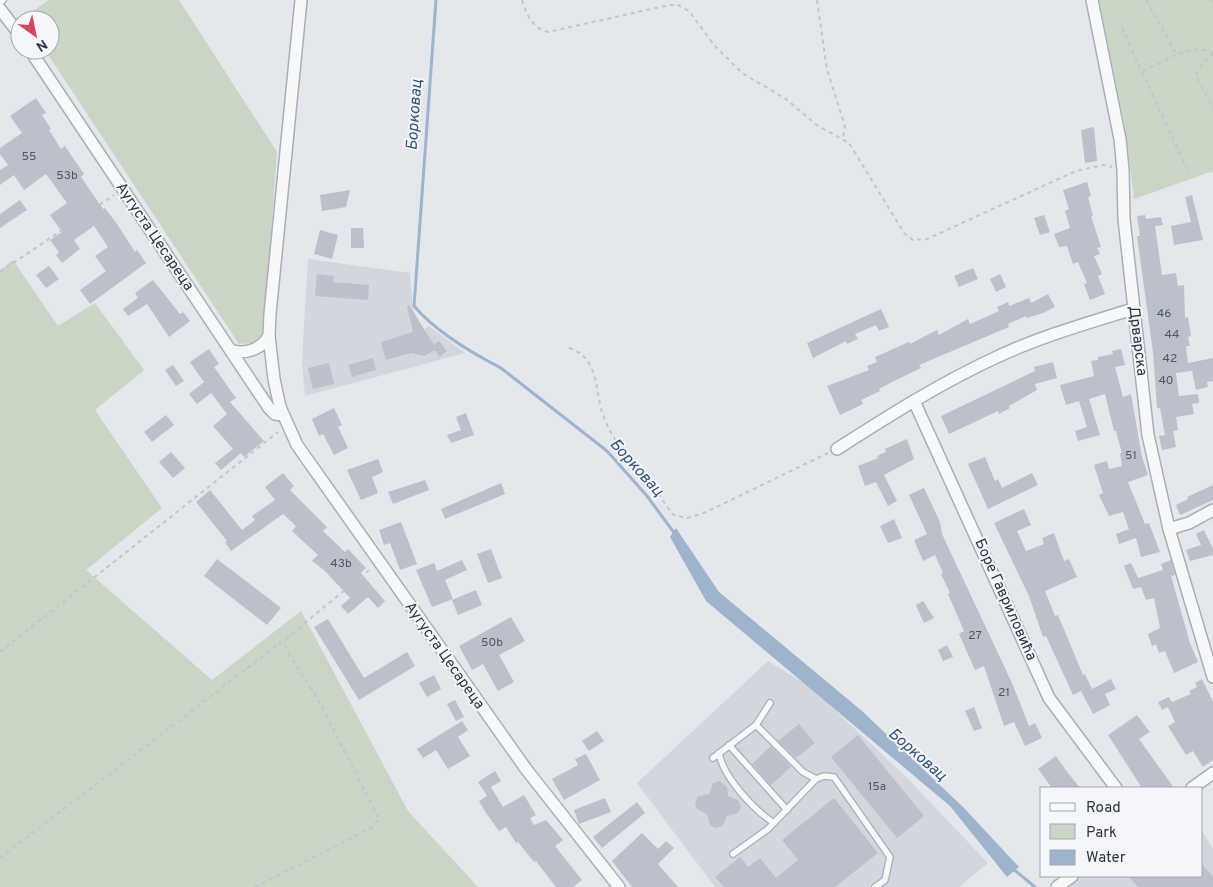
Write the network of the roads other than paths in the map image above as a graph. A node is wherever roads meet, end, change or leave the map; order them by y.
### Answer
1 (2, 0) edge
2 (301, 0) edge
3 (1092, 0) edge
4 (0, 3) edge
5 (0, 9) edge
6 (10, 22) edge
7 (37, 60) edge
8 (1133, 309) junction
9 (270, 336) junction
10 (231, 351) junction
11 (914, 401) junction
12 (285, 420) junction
13 (837, 449) road end
14 (1213, 510) edge
15 (1169, 529) junction
16 (1213, 677) edge
17 (770, 703) dead end
18 (756, 725) junction
19 (729, 746) junction
20 (719, 753) junction
21 (713, 758) dead end
22 (1213, 773) edge
23 (816, 779) junction
24 (1115, 787) edge
25 (1193, 787) edge
26 (787, 810) junction
27 (774, 823) junction
28 (733, 854) dead end
29 (1071, 877) edge
30 (619, 887) edge
31 (875, 887) edge
32 (1058, 887) edge

1 - 4 lane
2 - 9 street, Аугуста Цесареца
3 - 8 street, Дрварска
5 - 6 street
7 - 10 street, Аугуста Цесареца
8 - 11 street
8 - 15 street, Дрварска
9 - 10 street
9 - 12 street, Аугуста Цесареца
10 - 12 street, Аугуста Цесареца
11 - 13 street
11 - 24 street, Боре Гавриловића
12 - 30 street, Аугуста Цесареца
14 - 15 street
15 - 16 street, Дрварска
17 - 18 lane
18 - 19 lane
18 - 23 lane
19 - 20 lane
19 - 26 lane
20 - 21 lane
20 - 27 lane
22 - 25 street
23 - 26 lane
23 - 31 lane
26 - 27 lane
27 - 28 lane
29 - 32 street

